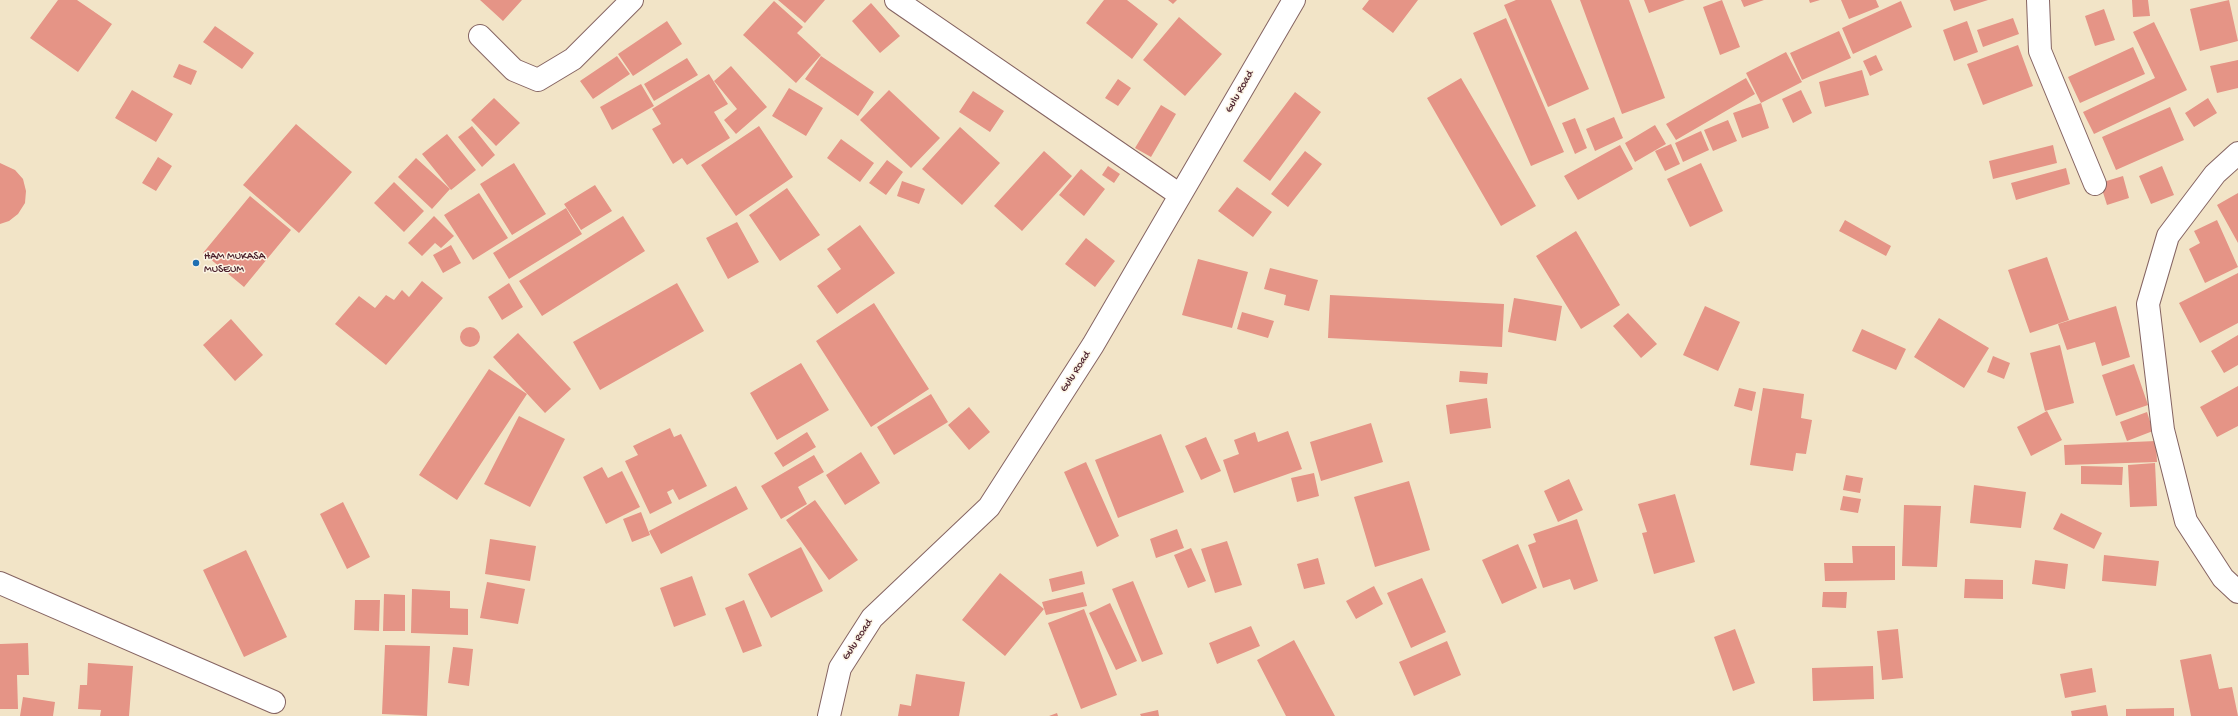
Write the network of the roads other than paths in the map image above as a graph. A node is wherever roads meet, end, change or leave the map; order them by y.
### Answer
1 (632, 0) edge
2 (896, 0) edge
3 (1294, 0) edge
4 (2038, 0) edge
5 (480, 36) dead end
6 (2238, 153) edge
7 (2095, 184) dead end
8 (1180, 196) junction
9 (0, 583) edge
10 (2238, 592) edge
11 (274, 702) dead end
12 (829, 716) edge

1 - 5 street
2 - 8 street
3 - 8 street, Gulu Road
4 - 7 street
6 - 10 street
8 - 12 street, Gulu Road
9 - 11 street

